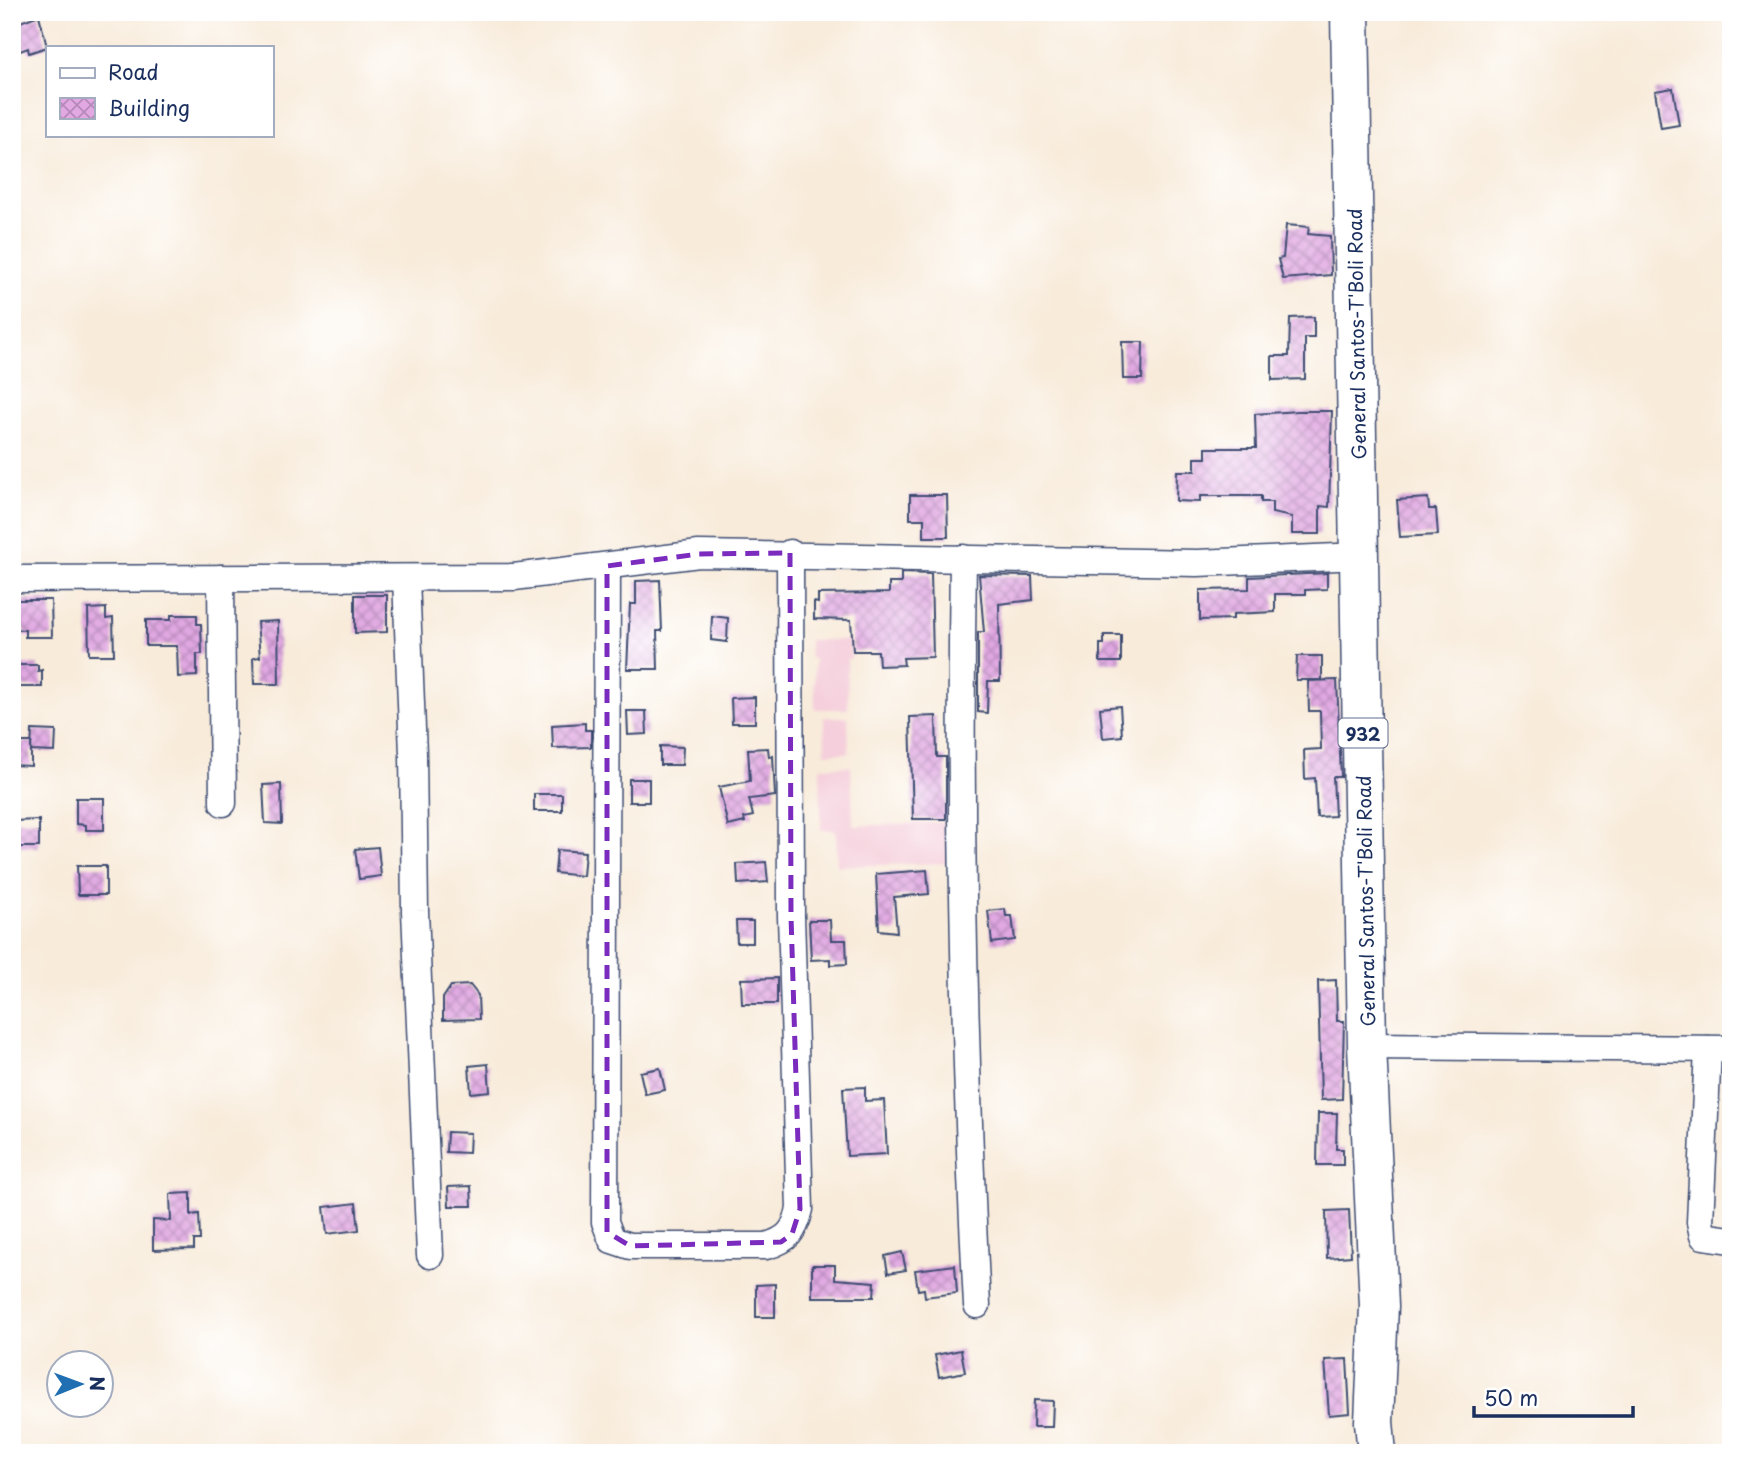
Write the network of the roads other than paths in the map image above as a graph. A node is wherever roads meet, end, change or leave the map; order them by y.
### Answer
1 (1350, 12) edge
2 (790, 553) junction
3 (1361, 556) junction
4 (963, 558) junction
5 (607, 566) junction
6 (406, 578) junction
7 (12, 579) edge
8 (221, 579) junction
9 (223, 803) dead end
10 (1367, 1046) junction
11 (1720, 1049) edge
12 (1731, 1240) edge
13 (430, 1255) dead end
14 (977, 1305) dead end
15 (1377, 1453) edge

1 - 3 main road, General Santos-T'Boli Road / 932
2 - 4 street
2 - 5 street
2 - 5 street
3 - 4 street
3 - 10 main road, General Santos-T'Boli Road / 932
4 - 14 street
5 - 6 street
6 - 8 street
6 - 13 street
7 - 8 street
8 - 9 street
10 - 11 street
10 - 15 main road, General Santos-T'Boli Road / 932
11 - 12 street

